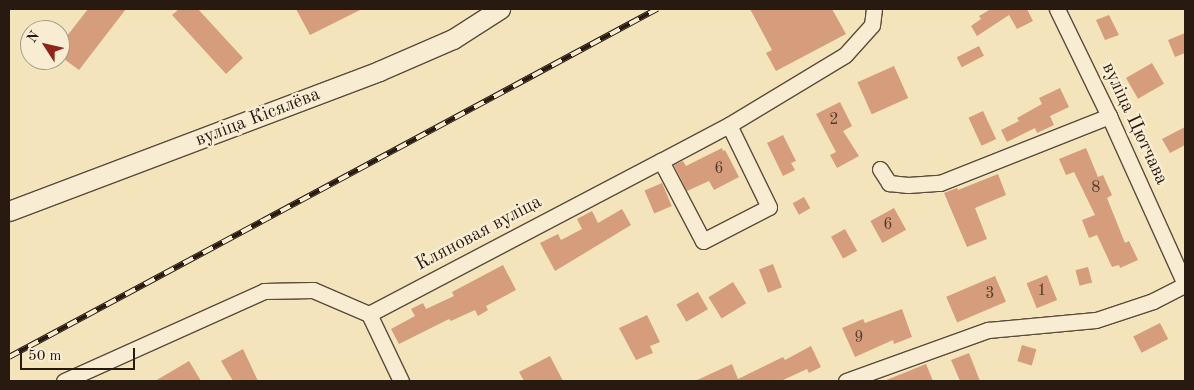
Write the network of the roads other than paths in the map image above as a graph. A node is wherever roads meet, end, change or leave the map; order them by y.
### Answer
1 (500, 9) edge
2 (874, 9) edge
3 (1057, 9) edge
4 (1109, 116) junction
5 (729, 125) junction
6 (661, 162) junction
7 (880, 169) dead end
8 (9, 211) edge
9 (1185, 285) edge
10 (369, 314) junction
11 (69, 381) edge
12 (401, 381) edge
13 (846, 381) edge

1 - 8 street, вуліца Кісялёва
2 - 5 street, Кляновая вуліца
3 - 4 street, вуліца Цютчава
4 - 7 street
4 - 9 street, вуліца Цютчава
5 - 6 street, Кляновая вуліца
5 - 6 street
6 - 10 street, Кляновая вуліца
9 - 13 street
10 - 11 street
10 - 12 street

